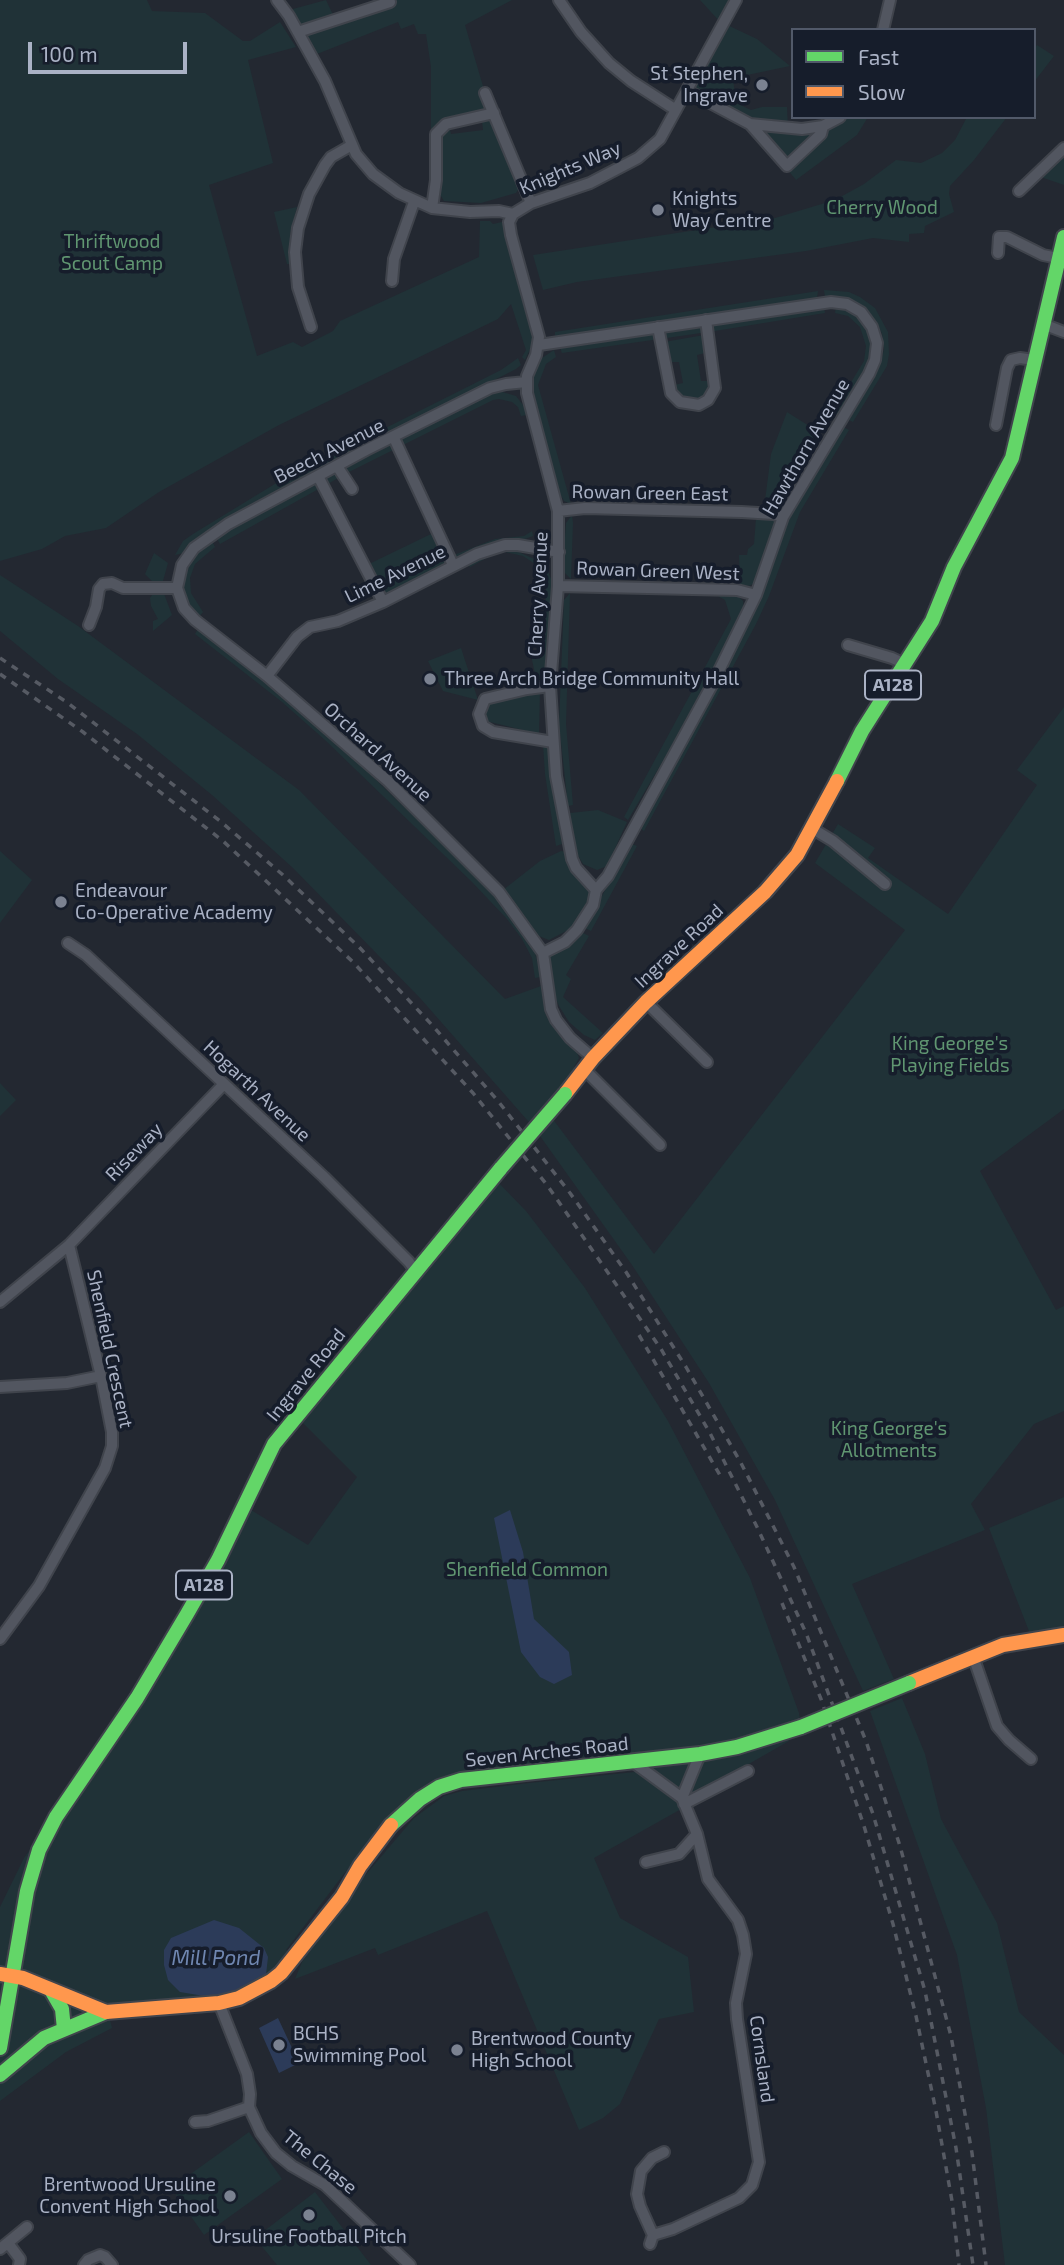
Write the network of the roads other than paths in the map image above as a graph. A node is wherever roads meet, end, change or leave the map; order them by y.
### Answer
1 (277, 0) edge
2 (559, 0) edge
3 (736, 0) edge
4 (890, 0) edge
5 (390, 2) dead end
6 (887, 28) edge
7 (298, 32) junction
8 (688, 90) junction
9 (485, 93) dead end
10 (676, 110) junction
11 (494, 113) junction
12 (837, 119) edge
13 (751, 124) junction
14 (823, 127) junction
15 (352, 145) junction
16 (1064, 148) edge
17 (1019, 191) dead end
18 (414, 202) junction
19 (531, 203) junction
20 (432, 208) junction
21 (513, 214) junction
22 (1064, 237) edge
23 (998, 253) dead end
24 (1060, 260) edge
25 (392, 281) dead end
26 (706, 320) junction
27 (1043, 324) junction
28 (311, 327) dead end
29 (658, 327) junction
30 (1064, 332) edge
31 (539, 345) junction
32 (1034, 360) junction
33 (526, 382) junction
34 (996, 425) dead end
35 (394, 438) junction
36 (337, 466) junction
37 (318, 476) junction
38 (352, 489) dead end
39 (558, 511) junction
40 (783, 517) junction
41 (559, 552) junction
42 (453, 565) junction
43 (558, 586) junction
44 (177, 588) junction
45 (756, 595) junction
46 (383, 602) junction
47 (89, 625) dead end
48 (848, 645) dead end
49 (905, 664) junction
50 (267, 676) junction
51 (550, 686) junction
52 (553, 742) junction
53 (813, 829) junction
54 (885, 884) dead end
55 (596, 890) junction
56 (68, 943) dead end
57 (543, 953) junction
58 (646, 1002) junction
59 (707, 1062) dead end
60 (589, 1064) junction
61 (224, 1084) junction
62 (660, 1145) dead end
63 (69, 1245) junction
64 (416, 1272) junction
65 (0, 1302) edge
66 (101, 1376) junction
67 (0, 1387) edge
68 (1064, 1635) edge
69 (0, 1639) edge
70 (973, 1656) junction
71 (700, 1754) junction
72 (1031, 1759) dead end
73 (633, 1762) junction
74 (748, 1771) dead end
75 (683, 1801) junction
76 (697, 1834) junction
77 (646, 1862) dead end
78 (5, 1975) edge
79 (51, 1990) junction
80 (219, 2003) junction
81 (106, 2012) junction
82 (64, 2029) junction
83 (0, 2048) edge
84 (0, 2074) edge
85 (249, 2107) junction
86 (195, 2122) dead end
87 (664, 2152) dead end
88 (27, 2227) dead end
89 (4, 2246) edge
90 (19, 2265) edge
91 (84, 2265) edge
92 (112, 2265) edge
93 (410, 2265) edge

1 - 7 street, Knights Way
2 - 10 street
3 - 8 street, Knights Way
4 - 6 street
5 - 7 street
7 - 15 street, Knights Way
8 - 10 street, Knights Way
8 - 13 street
9 - 11 street
10 - 19 street, Knights Way
11 - 19 street
11 - 20 street
12 - 14 street
13 - 14 street
13 - 14 street
15 - 18 street, Knights Way
15 - 28 street
16 - 17 street
18 - 20 street, Knights Way
18 - 25 street
19 - 21 street, Knights Way
20 - 21 street, Knights Way
21 - 31 street
22 - 24 main road, Ingrave Road / A128
23 - 24 street
24 - 27 main road, Ingrave Road / A128
26 - 29 street, Hawthorn Avenue
26 - 29 street
26 - 40 street, Hawthorn Avenue
27 - 30 street
27 - 32 main road, Ingrave Road / A128
29 - 31 street, Hawthorn Avenue
31 - 33 street
32 - 34 street
32 - 49 main road, Ingrave Road / A128
33 - 35 street, Beech Avenue
33 - 39 street, Cherry Avenue
35 - 36 street, Beech Avenue
35 - 42 street
36 - 37 street, Beech Avenue
36 - 38 street
37 - 44 street, Beech Avenue
37 - 46 street
39 - 40 street, Rowan Green East
39 - 41 street, Cherry Avenue
40 - 45 street, Hawthorn Avenue
41 - 42 street, Lime Avenue
41 - 43 street, Cherry Avenue
42 - 46 street, Lime Avenue
43 - 45 street, Rowan Green West
43 - 51 street, Cherry Avenue
44 - 47 street
44 - 50 street, Orchard Avenue
45 - 55 street, Hawthorn Avenue
46 - 50 street, Lime Avenue
48 - 49 street
49 - 53 main road, Ingrave Road / A128
50 - 57 street, Orchard Avenue
51 - 52 street, Cherry Avenue
51 - 52 street
52 - 55 street, Cherry Avenue
53 - 54 street
53 - 58 main road, Ingrave Road / A128
55 - 57 street
56 - 61 street, Hogarth Avenue
57 - 60 street, Orchard Avenue
58 - 59 street
58 - 60 main road, Ingrave Road / A128
60 - 62 street, Orchard Avenue
60 - 64 main road, Ingrave Road / A128, bridge
61 - 63 street, Riseway
61 - 64 street, Hogarth Avenue
63 - 65 street, Riseway
63 - 66 street, Shenfield Crescent
64 - 78 main road, Ingrave Road / A128
66 - 67 street
66 - 69 street, Shenfield Crescent
68 - 70 main road, Seven Arches Road
70 - 71 main road, Seven Arches Road, bridge
70 - 72 street
71 - 73 main road, Seven Arches Road
71 - 75 street
73 - 75 street
73 - 80 main road, Seven Arches Road
74 - 75 street
75 - 76 street, Cornsland
76 - 77 street
76 - 87 street, Cornsland
78 - 79 main road, Seven Arches Road
78 - 83 main road, Ingrave Road / A128
79 - 81 main road, Seven Arches Road
79 - 82 main road
80 - 81 main road, Seven Arches Road
80 - 85 street, The Chase
81 - 82 main road, Seven Arches Road
82 - 84 main road, Seven Arches Road
85 - 86 street
85 - 93 street, The Chase
88 - 89 street
89 - 90 street
91 - 92 street

